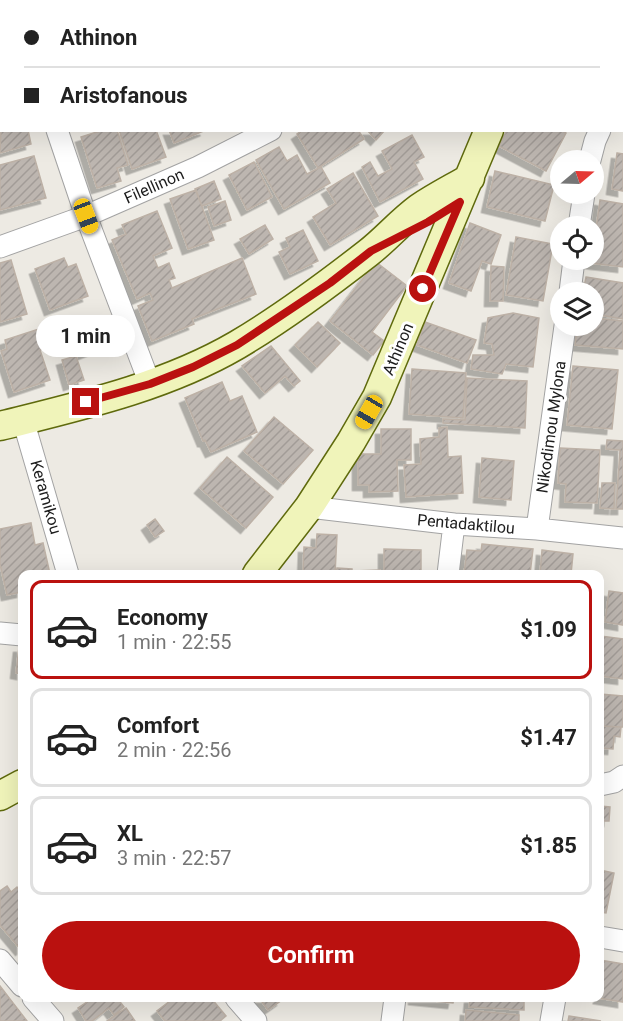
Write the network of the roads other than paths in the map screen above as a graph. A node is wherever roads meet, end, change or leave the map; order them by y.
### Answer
1 (58, 132) edge
2 (267, 132) edge
3 (488, 132) edge
4 (599, 132) edge
5 (593, 150) edge
6 (465, 190) junction
7 (86, 216) junction
8 (0, 247) edge
9 (564, 336) edge
10 (150, 384) junction
11 (11, 423) edge
12 (309, 507) junction
13 (454, 524) junction
14 (537, 529) junction
15 (623, 538) edge
16 (66, 570) edge
17 (260, 570) edge
18 (448, 570) edge
19 (0, 633) edge
20 (18, 635) edge
21 (623, 776) edge
22 (604, 784) edge
23 (18, 786) edge
24 (0, 796) edge
25 (604, 938) edge
26 (623, 941) edge
27 (0, 960) edge
28 (18, 981) edge
29 (36, 1002) edge
30 (239, 1002) edge
31 (394, 1002) edge
32 (554, 1002) edge
33 (53, 1021) edge
34 (256, 1021) edge
35 (392, 1021) edge
36 (551, 1021) edge

1 - 7 street
2 - 7 street, Filellinon
3 - 6 street, Athinon
4 - 5 street
6 - 10 street
6 - 12 street, Athinon
7 - 8 street, Filellinon
7 - 10 street
9 - 14 street, Nikodimou Mylona
10 - 11 street
11 - 16 street, Keramikou
12 - 13 street, Pentadaktilou
12 - 17 street, Athinon
13 - 14 street, Pentadaktilou
13 - 18 street
14 - 15 street, Pentadaktilou
19 - 20 street
21 - 22 street
23 - 24 street
25 - 26 street
27 - 28 street
29 - 33 street
30 - 34 street
31 - 35 street
32 - 36 street

